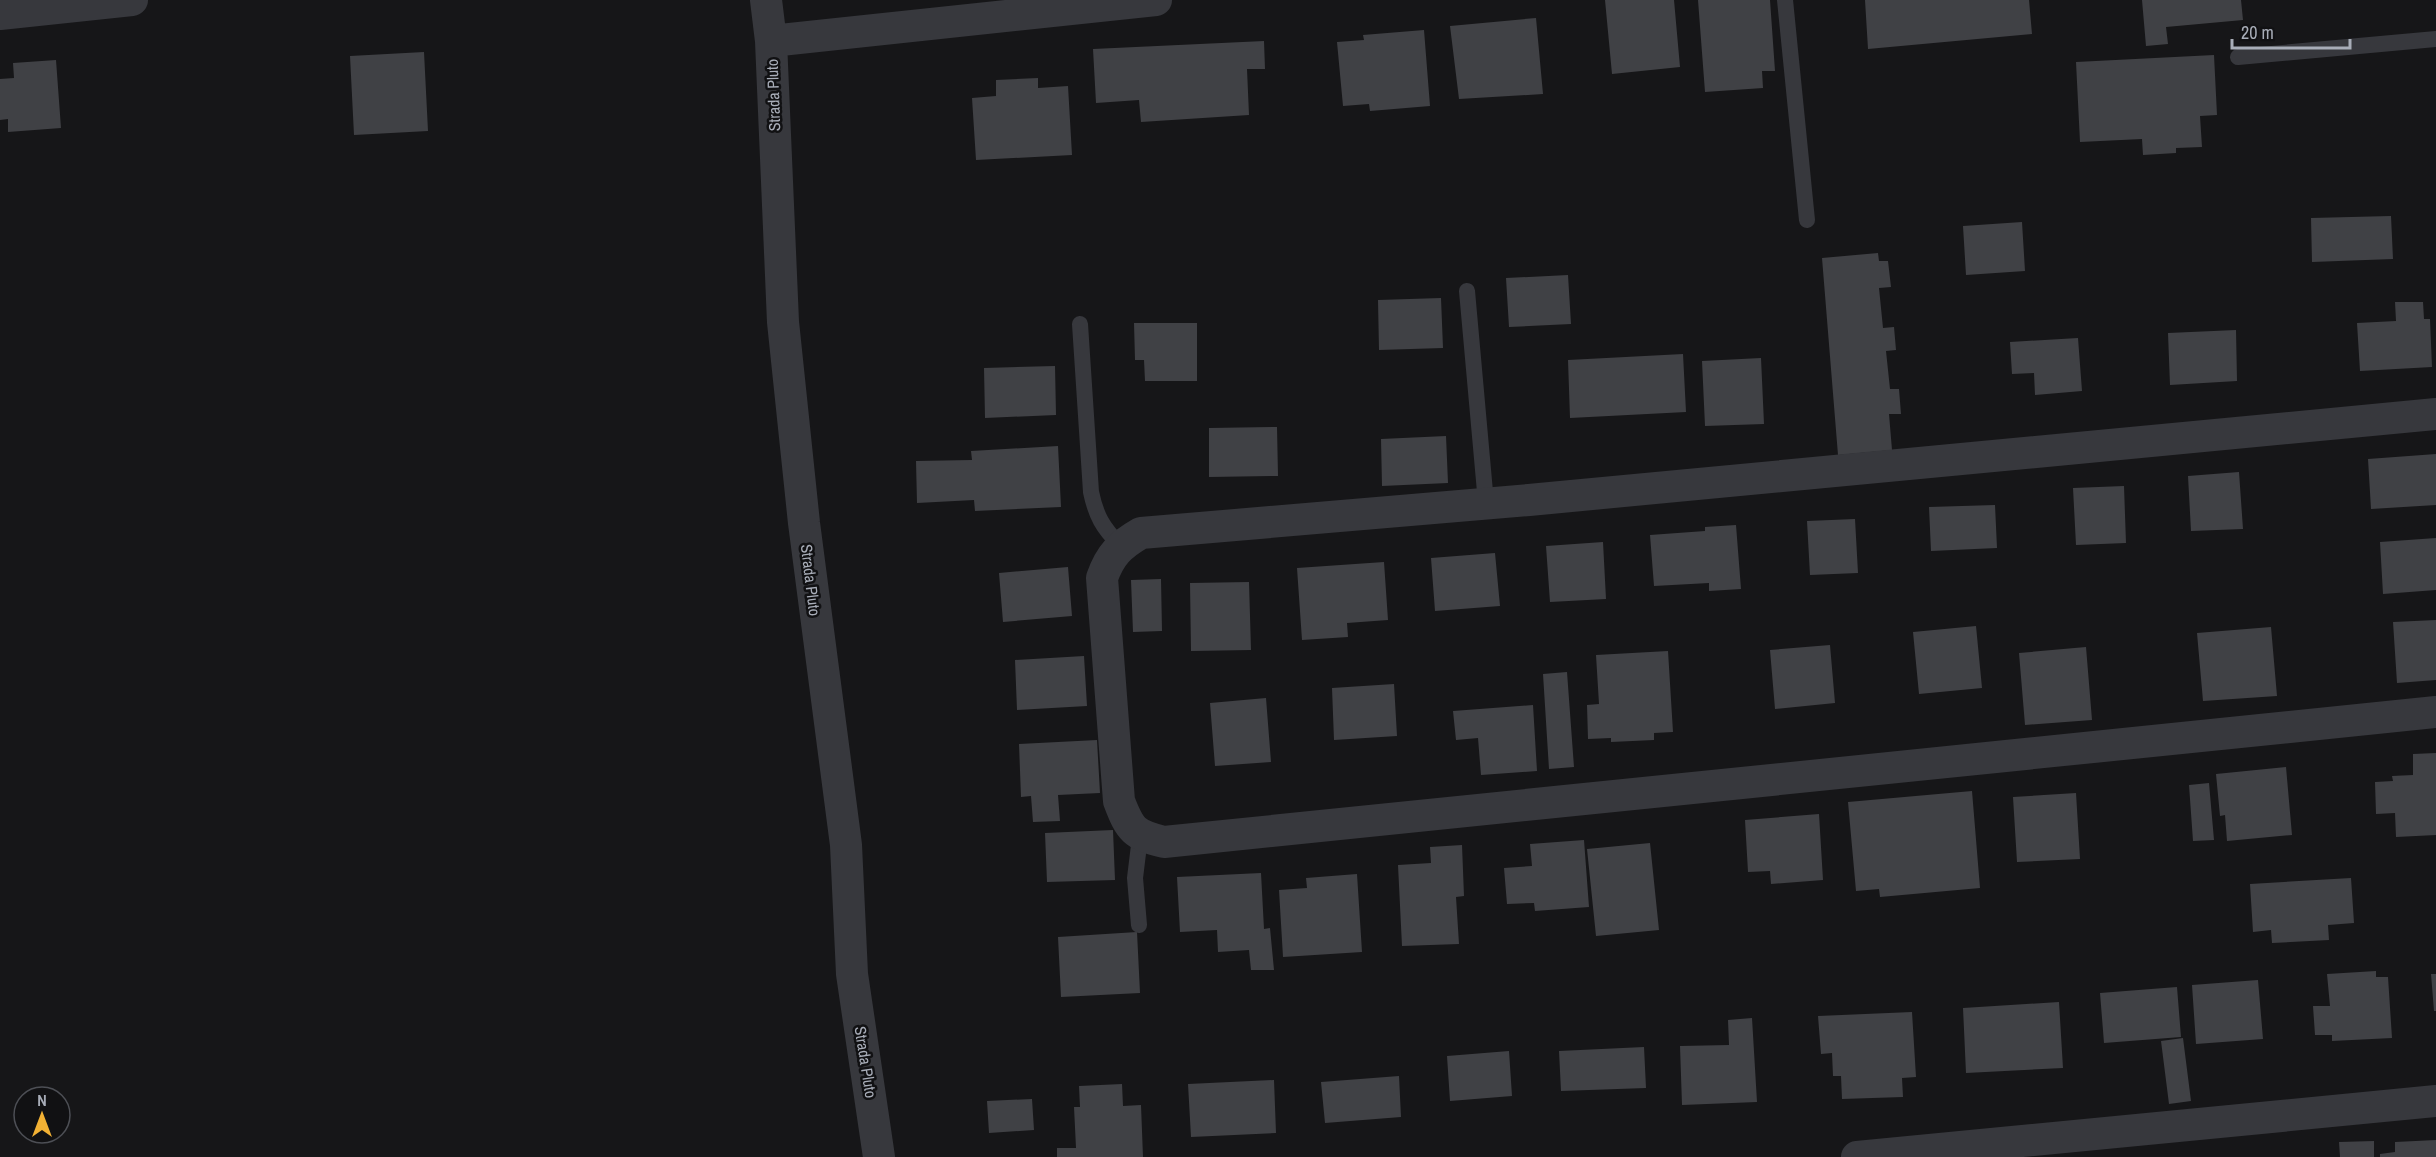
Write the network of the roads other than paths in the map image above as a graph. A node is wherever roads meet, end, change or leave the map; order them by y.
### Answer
1 (132, 0) edge
2 (766, 0) edge
3 (1156, 0) edge
4 (1785, 0) edge
5 (0, 14) edge
6 (2436, 39) edge
7 (771, 41) junction
8 (2238, 57) dead end
9 (1807, 220) dead end
10 (1467, 291) dead end
11 (1080, 324) dead end
12 (2436, 414) edge
13 (1486, 504) junction
14 (1120, 545) junction
15 (2436, 712) edge
16 (1140, 837) junction
17 (1139, 925) dead end
18 (2436, 1101) edge
19 (879, 1157) edge
20 (1857, 1157) edge

1 - 5 street
2 - 7 street, Strada Pluto
3 - 7 street
4 - 9 lane
6 - 8 lane
7 - 19 street, Strada Pluto
10 - 13 lane
11 - 14 lane
12 - 13 street
13 - 14 street
14 - 16 street
15 - 16 street
16 - 17 lane
18 - 20 street

